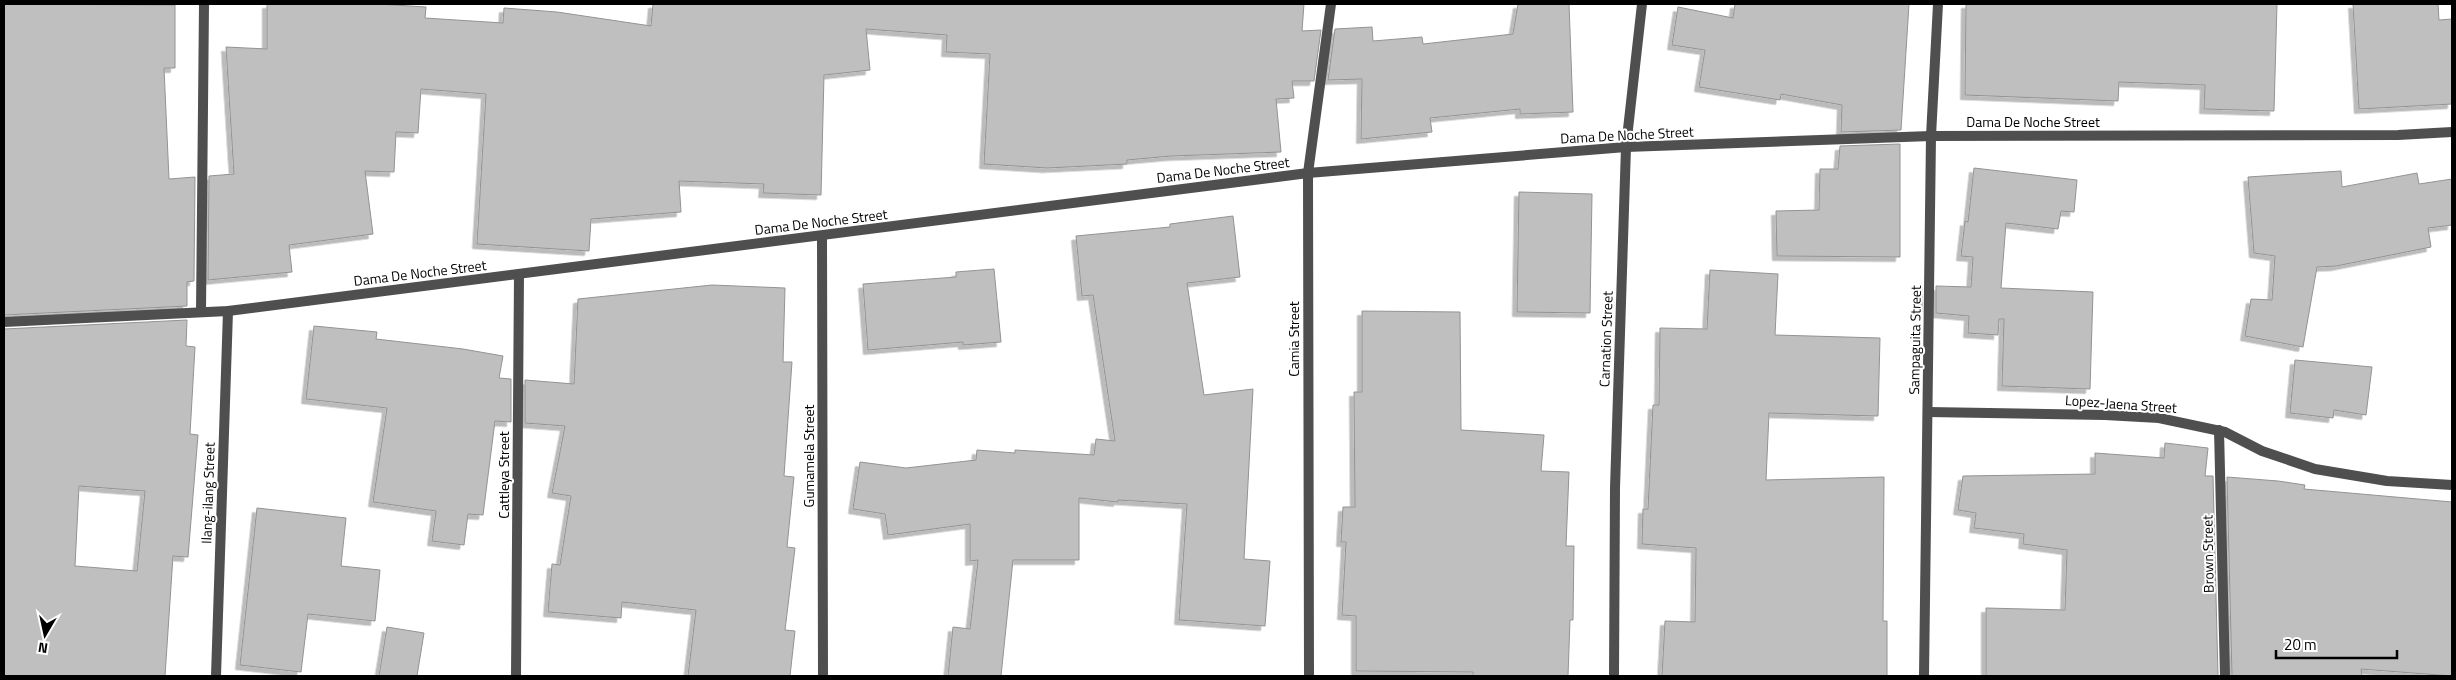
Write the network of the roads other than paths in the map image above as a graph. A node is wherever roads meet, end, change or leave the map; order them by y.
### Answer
1 (204, 4) edge
2 (1332, 4) edge
3 (1642, 4) edge
4 (1938, 4) edge
5 (2452, 132) edge
6 (1932, 136) junction
7 (1626, 146) junction
8 (1308, 173) junction
9 (822, 236) junction
10 (519, 274) junction
11 (228, 311) junction
12 (201, 312) junction
13 (4, 322) edge
14 (1928, 412) junction
15 (2219, 430) junction
16 (2452, 485) edge
17 (216, 676) edge
18 (516, 676) edge
19 (823, 676) edge
20 (1309, 676) edge
21 (1614, 676) edge
22 (1924, 676) edge
23 (2225, 676) edge

1 - 12 street
2 - 8 street, Camia Street
3 - 7 street, Carnation Street
4 - 6 street, Sampaguita Street
5 - 6 street, Dama De Noche Street
6 - 7 street, Dama De Noche Street
6 - 14 street, Sampaguita Street
7 - 8 street, Dama De Noche Street
7 - 21 street, Carnation Street
8 - 9 street, Dama De Noche Street
8 - 20 street, Camia Street
9 - 10 street, Dama De Noche Street
9 - 19 street, Gumamela Street
10 - 11 street, Dama De Noche Street
10 - 18 street, Cattleya Street
11 - 12 street, Dama De Noche Street
11 - 17 street, Ilang-ilang Street
12 - 13 street, Dama De Noche Street
14 - 15 street, Lopez-Jaena Street
14 - 22 street, Sampaguita Street
15 - 16 street, Lopez-Jaena Street
15 - 23 street, Brown Street

